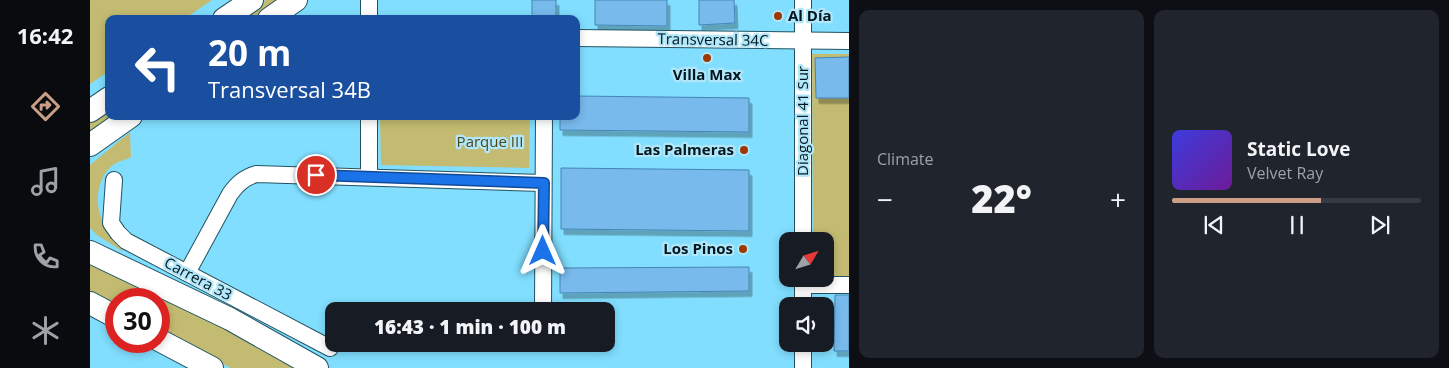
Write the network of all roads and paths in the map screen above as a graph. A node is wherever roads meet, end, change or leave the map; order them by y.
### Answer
1 (252, 0) edge
2 (296, 0) edge
3 (369, 0) edge
4 (803, 0) edge
5 (230, 15) edge
6 (275, 15) edge
7 (369, 15) edge
8 (580, 38) edge
9 (803, 41) junction
10 (849, 41) edge
11 (105, 101) edge
12 (90, 111) edge
13 (125, 120) edge
14 (369, 120) edge
15 (544, 120) edge
16 (90, 145) edge
17 (369, 177) junction
18 (114, 180) dead end
19 (544, 183) junction
20 (803, 232) edge
21 (90, 252) edge
22 (186, 272) junction
23 (834, 284) edge
24 (849, 285) edge
25 (542, 302) edge
26 (90, 303) edge
27 (105, 311) edge
28 (325, 345) edge
29 (170, 346) edge
30 (803, 352) edge
31 (212, 368) edge
32 (317, 368) edge
33 (803, 368) edge

1 - 5 main road
2 - 6 main road
3 - 7 street
4 - 9 street, Diagonal 41 Sur
8 - 9 street, Transversal 34C
9 - 10 street, Transversal 34C
9 - 20 street, Diagonal 41 Sur
11 - 12 main road
13 - 16 main road
14 - 17 street
15 - 19 street
17 - 19 street
17 - 22 street
18 - 22 street, Carrera 33
19 - 25 street
21 - 32 main road
22 - 28 street, Carrera 33
23 - 24 street
26 - 27 main road
29 - 31 main road
30 - 33 street

